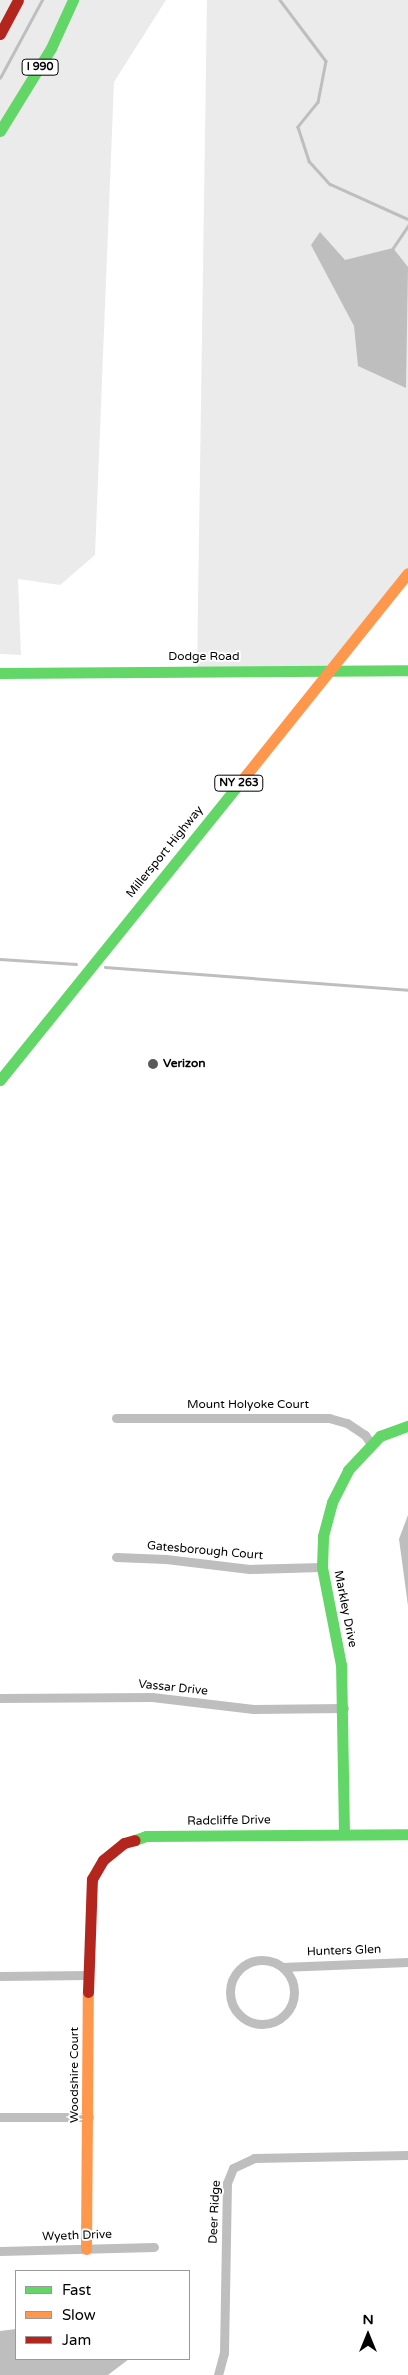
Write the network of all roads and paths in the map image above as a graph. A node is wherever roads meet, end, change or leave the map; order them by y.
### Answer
1 (18, 0) edge
2 (73, 0) edge
3 (0, 34) edge
4 (0, 131) edge
5 (408, 572) edge
6 (331, 670) junction
7 (408, 670) edge
8 (0, 673) edge
9 (0, 1080) edge
10 (116, 1418) dead end
11 (408, 1426) edge
12 (371, 1444) junction
13 (116, 1557) dead end
14 (322, 1567) junction
15 (0, 1698) edge
16 (344, 1708) junction
17 (344, 1833) junction
18 (408, 1834) edge
19 (89, 1901) joint
20 (408, 1962) edge
21 (282, 1967) junction
22 (0, 1976) edge
23 (89, 1976) junction
24 (0, 2117) edge
25 (89, 2117) junction
26 (408, 2155) edge
27 (154, 2247) dead end
28 (86, 2248) junction
29 (0, 2251) edge
30 (218, 2375) edge

1 - 3 main road
2 - 4 main road, I 990
5 - 6 main road, Millersport Highway / NY 263
6 - 7 main road, Dodge Road
6 - 8 main road, Dodge Road
6 - 9 main road, Millersport Highway / NY 263
10 - 12 street, Mount Holyoke Court
11 - 12 main road, Markley Drive
12 - 14 main road, Markley Drive
13 - 14 street, Gatesborough Court
14 - 16 main road, Markley Drive
15 - 16 street, Vassar Drive
16 - 17 main road, Markley Drive
17 - 18 main road, Radcliffe Drive
17 - 19 main road, Radcliffe Drive
19 - 23 main road, Woodshire Court
20 - 21 street, Hunters Glen
21 - 21 street, Hunters Glen
22 - 23 street
23 - 25 main road, Woodshire Court
24 - 25 street
25 - 28 main road, Woodshire Court
26 - 30 street, Deer Ridge
27 - 28 street, Wyeth Drive
28 - 29 street, Wyeth Drive

